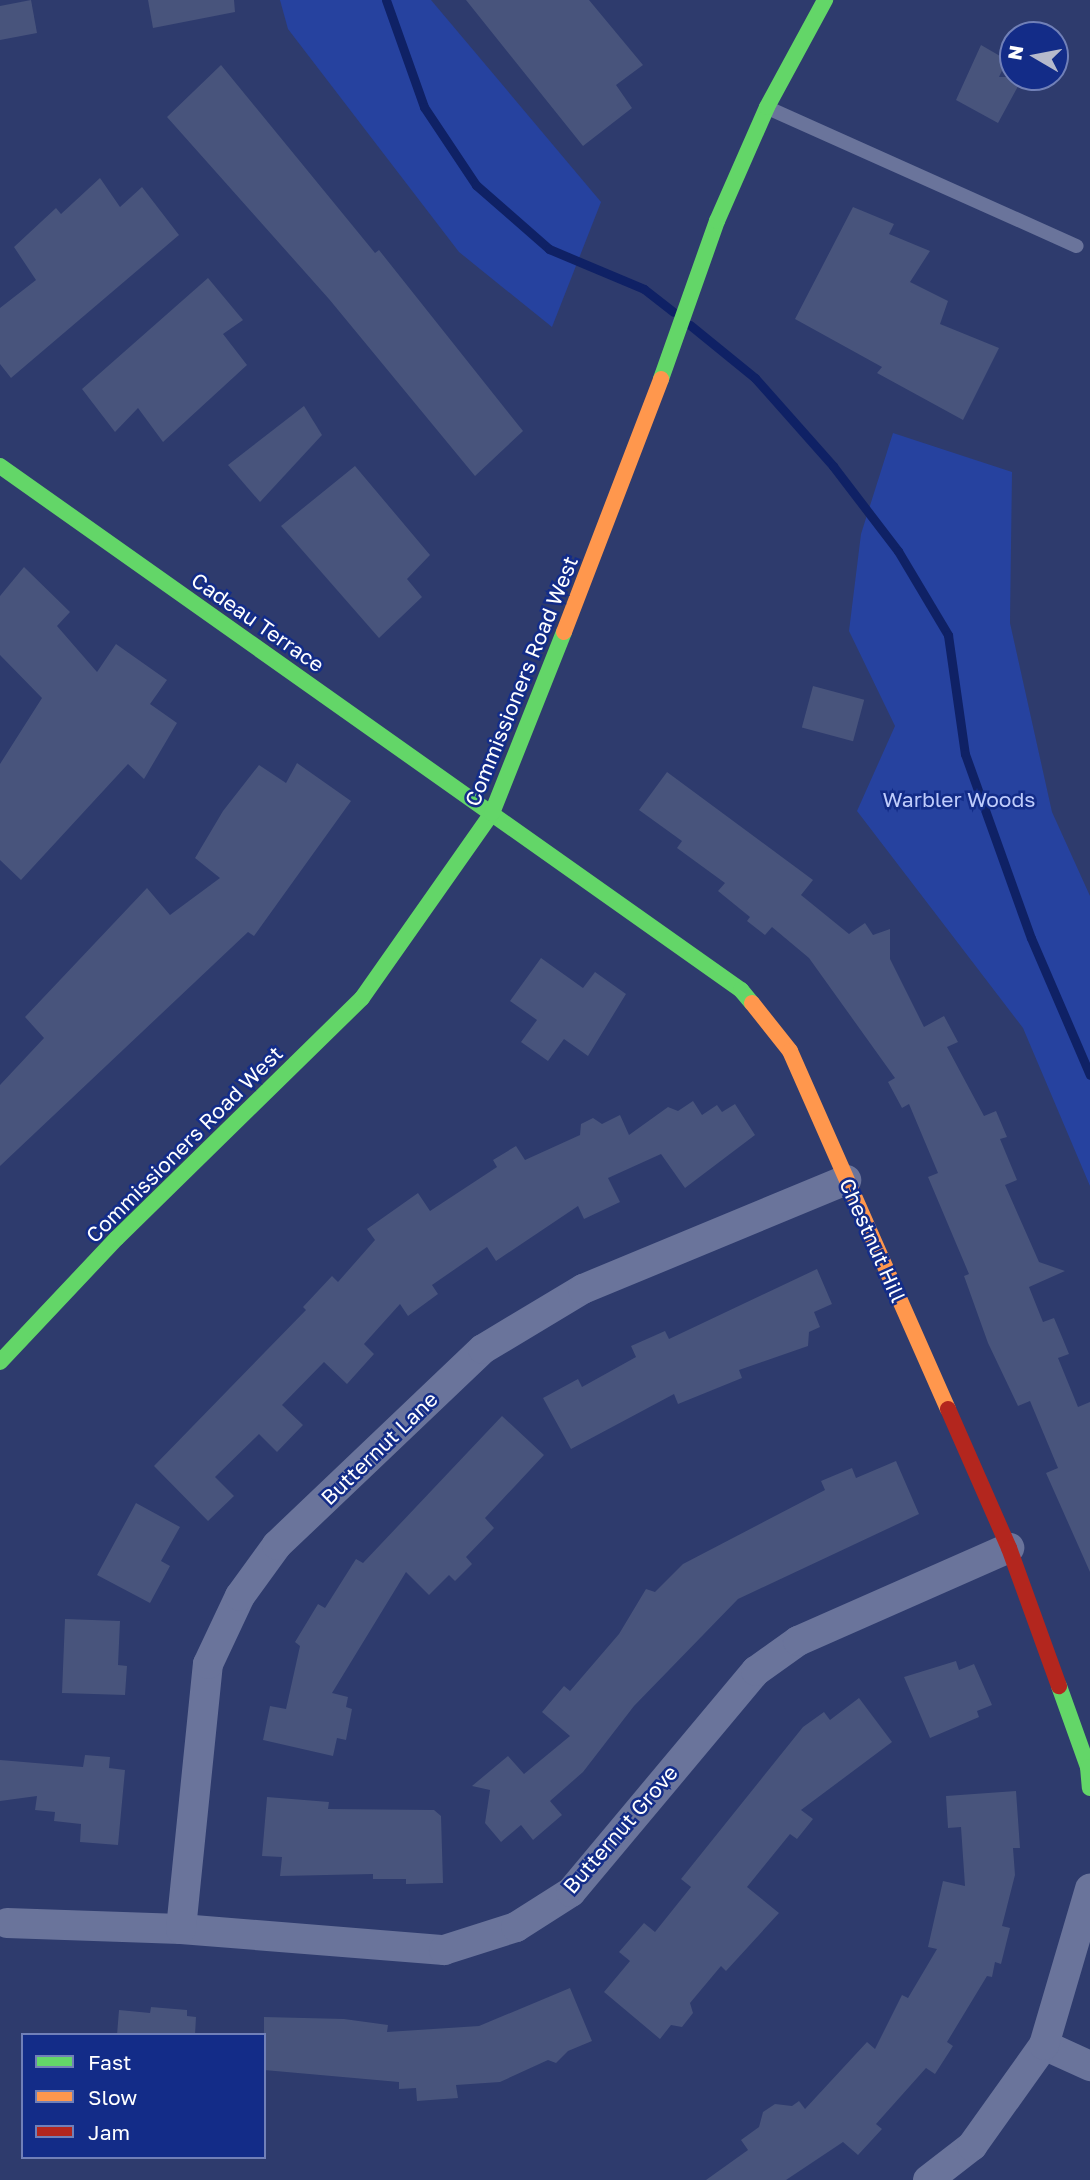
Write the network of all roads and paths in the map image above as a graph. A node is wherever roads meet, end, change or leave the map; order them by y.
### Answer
1 (825, 0) edge
2 (767, 107) junction
3 (1076, 246) dead end
4 (0, 466) edge
5 (492, 813) junction
6 (846, 1180) junction
7 (0, 1362) edge
8 (1009, 1548) junction
9 (1090, 1788) edge
10 (1090, 1889) edge
11 (7, 1923) dead end
12 (181, 1928) junction
13 (1045, 2045) junction
14 (1090, 2066) edge
15 (928, 2180) edge

1 - 2 street, Commissioners Road West
2 - 3 lane
2 - 5 street, Commissioners Road West
4 - 5 street, Cadeau Terrace
5 - 6 street, Chestnut Hill
5 - 7 street, Commissioners Road West
6 - 8 street, Chestnut Hill
6 - 12 street, Butternut Lane
8 - 9 street, Chestnut Hill
8 - 12 street, Butternut Grove
10 - 13 street
11 - 12 street, Butternut Grove
13 - 14 street
13 - 15 street

